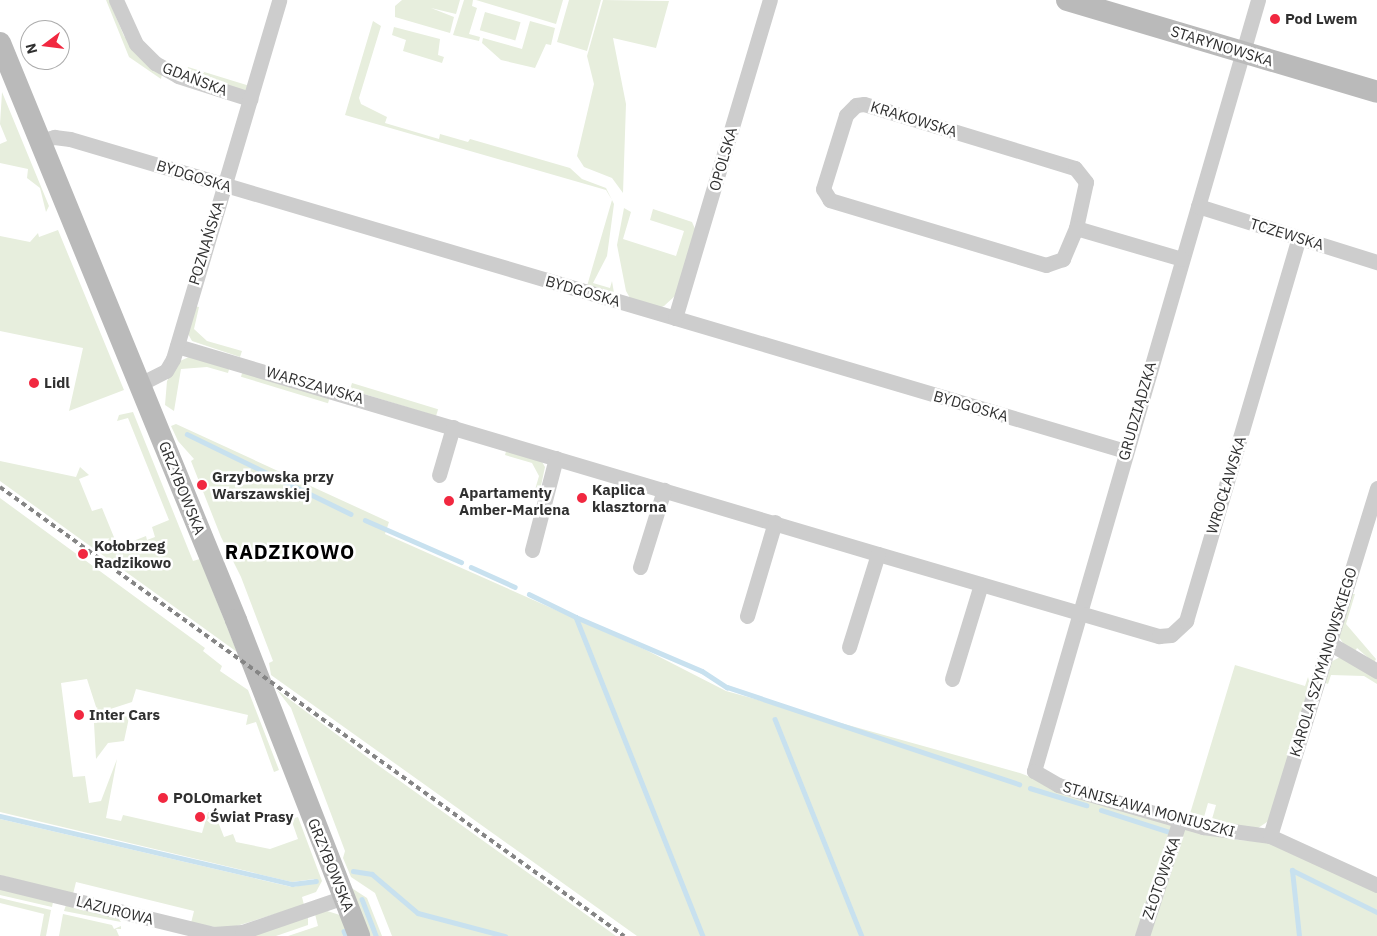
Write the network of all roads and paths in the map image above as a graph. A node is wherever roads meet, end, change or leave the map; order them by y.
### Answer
1 (116, 0) edge
2 (279, 0) edge
3 (770, 0) edge
4 (1068, 0) edge
5 (1258, 0) edge
6 (0, 43) edge
7 (1244, 52) junction
8 (1377, 92) edge
9 (250, 99) junction
10 (40, 141) junction
11 (223, 185) junction
12 (1198, 206) junction
13 (1076, 228) junction
14 (1299, 238) junction
15 (1182, 259) junction
16 (1377, 262) edge
17 (675, 318) junction
18 (177, 346) junction
19 (140, 384) junction
20 (453, 427) junction
21 (1125, 451) junction
22 (556, 458) junction
23 (440, 475) dead end
24 (1377, 488) edge
25 (664, 490) junction
26 (774, 522) junction
27 (532, 550) dead end
28 (878, 554) junction
29 (640, 567) dead end
30 (981, 584) junction
31 (1080, 613) junction
32 (747, 616) dead end
33 (1328, 643) junction
34 (849, 647) dead end
35 (1377, 671) edge
36 (952, 680) dead end
37 (1034, 771) joint
38 (1180, 820) junction
39 (1270, 836) junction
40 (0, 882) edge
41 (1377, 885) edge
42 (344, 897) junction
43 (214, 935) edge
44 (359, 936) edge
45 (1142, 936) edge

1 - 9 street, GDAŃSKA
2 - 9 street, POZNAŃSKA
3 - 17 street, OPOLSKA
4 - 7 street, STARYNOWSKA
5 - 7 street, GRUDZIĄDZKA
6 - 10 street, GRZYBOWSKA
7 - 8 street, STARYNOWSKA
7 - 12 street, GRUDZIĄDZKA
9 - 11 street, POZNAŃSKA
10 - 11 street, BYDGOSKA
10 - 19 street, GRZYBOWSKA
11 - 17 street, BYDGOSKA
11 - 18 street, POZNAŃSKA
12 - 14 street, TCZEWSKA
12 - 15 street, GRUDZIĄDZKA
13 - 13 street, KRAKOWSKA
13 - 15 street
14 - 16 street, TCZEWSKA
14 - 31 street, WROCŁAWSKA
15 - 21 street, GRUDZIĄDZKA
17 - 21 street, BYDGOSKA
18 - 19 street, POZNAŃSKA
18 - 20 street, WARSZAWSKA
19 - 42 street, GRZYBOWSKA
20 - 22 street, WARSZAWSKA
20 - 23 street
21 - 31 street, GRUDZIĄDZKA
22 - 25 street, WARSZAWSKA
22 - 27 street
24 - 33 street, KAROLA SZYMANOWSKIEGO
25 - 26 street, WARSZAWSKA
25 - 29 street
26 - 28 street, WARSZAWSKA
26 - 32 street
28 - 30 street, WARSZAWSKA
28 - 34 street
30 - 31 street, WARSZAWSKA
30 - 36 street
31 - 37 street, GRUDZIĄDZKA
33 - 35 street
33 - 39 street, KAROLA SZYMANOWSKIEGO
37 - 38 street, STANISŁAWA MONIUSZKI
38 - 39 street, STANISŁAWA MONIUSZKI
38 - 45 street, ZŁOTOWSKA
39 - 41 street, STANISŁAWA MONIUSZKI
40 - 43 street, LAZUROWA
42 - 43 street, LAZUROWA
42 - 44 street, GRZYBOWSKA

